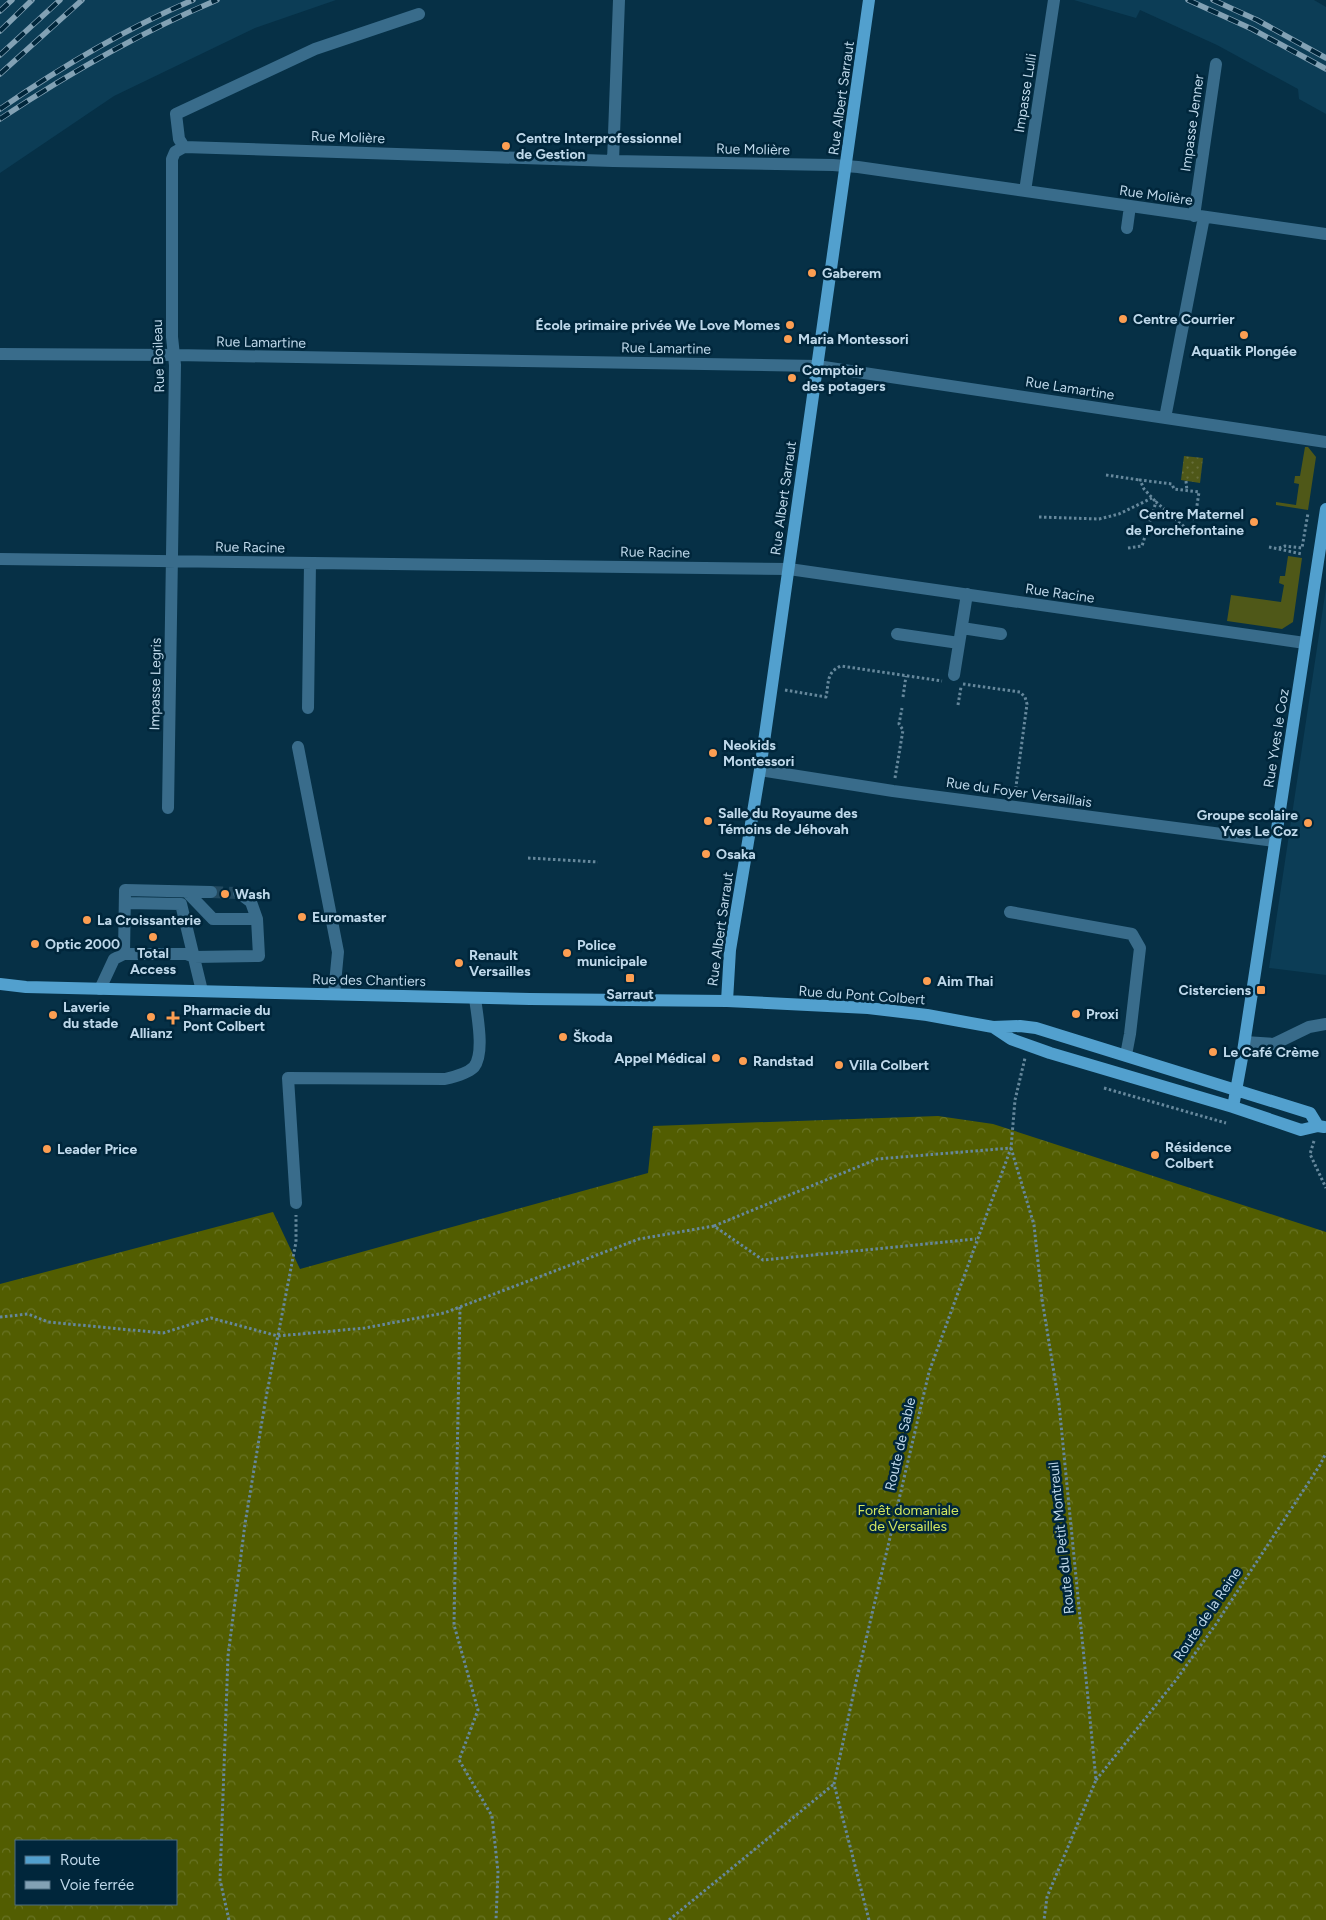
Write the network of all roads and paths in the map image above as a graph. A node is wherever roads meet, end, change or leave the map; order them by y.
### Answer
1 (619, 0) edge
2 (869, 0) edge
3 (1054, 0) edge
4 (419, 14) dead end
5 (1216, 64) dead end
6 (179, 149) junction
7 (614, 161) junction
8 (846, 167) junction
9 (1025, 191) junction
10 (1130, 206) junction
11 (1199, 216) junction
12 (1127, 228) dead end
13 (1326, 234) edge
14 (0, 354) edge
15 (175, 355) junction
16 (817, 366) junction
17 (1165, 418) junction
18 (1326, 442) edge
19 (1106, 475) dead end
20 (1140, 480) junction
21 (1186, 481) dead end
22 (1187, 491) junction
23 (1152, 498) junction
24 (1156, 502) junction
25 (1326, 509) edge
26 (1308, 513) dead end
27 (1039, 517) dead end
28 (1193, 532) junction
29 (1201, 534) dead end
30 (1269, 547) dead end
31 (1128, 548) dead end
32 (1279, 548) junction
33 (1302, 554) dead end
34 (0, 559) edge
35 (172, 560) junction
36 (310, 563) junction
37 (789, 569) junction
38 (967, 594) junction
39 (962, 628) junction
40 (898, 634) dead end
41 (1001, 634) dead end
42 (959, 643) junction
43 (1305, 643) junction
44 (906, 676) junction
45 (948, 678) joint
46 (772, 688) junction
47 (903, 697) dead end
48 (958, 705) dead end
49 (308, 708) dead end
50 (902, 708) dead end
51 (298, 747) dead end
52 (760, 770) junction
53 (893, 790) junction
54 (1014, 806) junction
55 (168, 808) dead end
56 (1275, 842) junction
57 (528, 858) dead end
58 (598, 862) dead end
59 (211, 892) tunnel mouth
60 (239, 892) dead end
61 (188, 893) junction
62 (125, 903) junction
63 (1010, 912) dead end
64 (257, 919) junction
65 (124, 954) junction
66 (194, 958) junction
67 (4, 986) edge
68 (100, 989) junction
69 (202, 992) junction
70 (334, 994) junction
71 (475, 998) junction
72 (727, 1001) junction
73 (1326, 1024) edge
74 (994, 1027) junction
75 (1245, 1042) junction
76 (1028, 1045) junction
77 (1126, 1055) junction
78 (1104, 1088) dead end
79 (1237, 1089) junction
80 (1233, 1107) junction
81 (1226, 1122) dead end
82 (1322, 1127) edge
83 (1011, 1148) junction
84 (1326, 1188) edge
85 (296, 1203) joint
86 (714, 1226) junction
87 (976, 1239) junction
88 (460, 1307) junction
89 (0, 1317) edge
90 (278, 1336) junction
91 (1326, 1453) edge
92 (1096, 1780) junction
93 (834, 1784) junction
94 (229, 1920) edge
95 (496, 1920) edge
96 (669, 1920) edge
97 (869, 1920) edge
98 (1044, 1920) edge

1 - 7 street
2 - 8 main road, Rue Albert Sarraut
3 - 9 street, Impasse Lulli
4 - 6 street
5 - 11 street, Impasse Jenner
6 - 7 street, Rue Molière
6 - 15 street, Rue Boileau
7 - 8 street, Rue Molière
8 - 9 street, Rue Molière
8 - 16 main road, Rue Albert Sarraut
9 - 10 street, Rue Molière
10 - 11 street, Rue Molière
10 - 12 street
11 - 13 street, Rue Molière
11 - 17 street, Impasse Jenner
14 - 15 street, Rue Lamartine
15 - 16 street, Rue Lamartine
15 - 35 street, Rue Boileau
16 - 17 street, Rue Lamartine
16 - 37 main road, Rue Albert Sarraut
17 - 18 street, Rue Lamartine
19 - 20 path
20 - 22 path
20 - 23 path
21 - 22 path
22 - 28 path
23 - 24 path
23 - 27 path
24 - 28 path
24 - 31 path
25 - 43 main road, Rue Yves le Coz
26 - 32 path
28 - 29 path
30 - 32 path
32 - 33 path
34 - 35 street, Rue Racine
35 - 36 street, Rue Racine
35 - 55 street, Impasse Legris
36 - 37 street, Rue Racine
36 - 49 street
37 - 38 street, Rue Racine
37 - 46 main road, Rue Albert Sarraut
38 - 39 street
38 - 43 street, Rue Racine
39 - 41 street
39 - 42 street
40 - 42 street
42 - 45 street
43 - 56 main road, Rue Yves le Coz
44 - 45 path
44 - 46 path
44 - 47 path
46 - 52 main road, Rue Albert Sarraut
48 - 54 path
50 - 53 path
51 - 70 street
52 - 53 street, Rue du Foyer Versaillais
52 - 72 main road, Rue Albert Sarraut
53 - 54 street, Rue du Foyer Versaillais
54 - 56 street, Rue du Foyer Versaillais
56 - 75 main road, Rue Yves le Coz
57 - 58 path
59 - 61 street
60 - 64 street
61 - 62 street
61 - 64 street
62 - 65 street
62 - 66 street
63 - 77 street
64 - 66 street
65 - 66 street
65 - 68 street
66 - 69 street
67 - 68 main road, Rue des Chantiers
68 - 69 main road, Rue des Chantiers
69 - 70 main road, Rue des Chantiers
70 - 71 main road, Rue des Chantiers
71 - 72 main road, Rue des Chantiers
71 - 85 street
72 - 74 main road, Rue du Pont Colbert
73 - 75 street
74 - 76 main road, Rue du Pont Colbert
74 - 77 main road, Rue du Pont Colbert
75 - 79 main road, Rue Yves le Coz
76 - 80 main road, Rue du Pont Colbert
76 - 83 path
77 - 79 main road, Rue du Pont Colbert
78 - 81 path
79 - 80 main road
79 - 82 main road, Rue du Pont Colbert
80 - 82 main road, Rue du Pont Colbert
82 - 84 path
83 - 86 path
83 - 87 path, Route de Sable
83 - 92 path, Route du Petit Montreuil
85 - 90 path
86 - 87 path
86 - 88 path
87 - 93 path, Route de Sable
88 - 90 path
88 - 95 path
89 - 90 path
90 - 94 path
91 - 92 path, Route de la Reine
92 - 98 path, Route du Petit Montreuil
93 - 96 path
93 - 97 path

